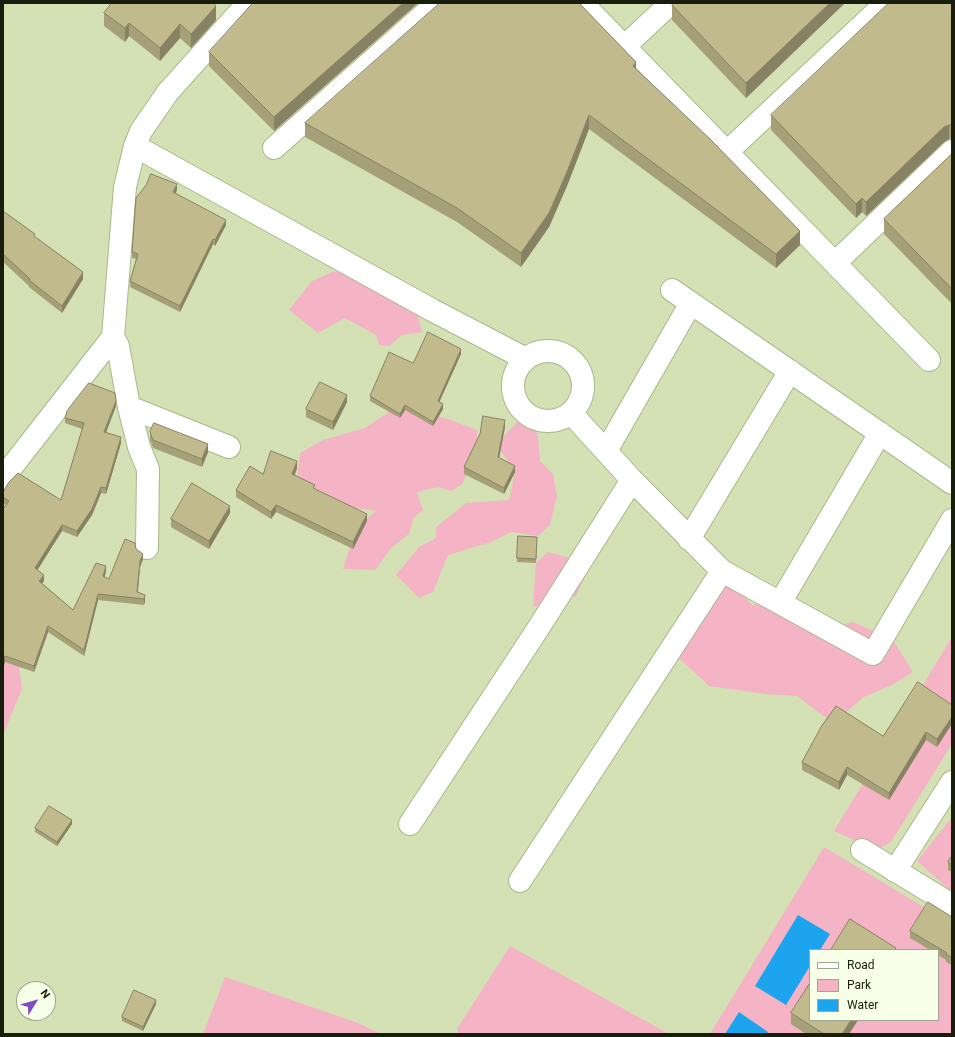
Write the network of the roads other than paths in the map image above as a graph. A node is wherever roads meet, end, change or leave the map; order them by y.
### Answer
1 (248, 3) edge
2 (437, 3) edge
3 (582, 3) edge
4 (671, 3) edge
5 (886, 3) edge
6 (624, 47) junction
7 (135, 146) junction
8 (274, 148) dead end
9 (952, 151) edge
10 (727, 152) junction
11 (835, 263) junction
12 (672, 290) dead end
13 (691, 303) junction
14 (113, 337) junction
15 (524, 358) junction
16 (929, 360) dead end
17 (790, 371) junction
18 (129, 408) junction
19 (571, 413) junction
20 (880, 433) junction
21 (229, 447) dead end
22 (606, 451) junction
23 (3, 478) edge
24 (632, 480) junction
25 (952, 483) edge
26 (952, 520) edge
27 (689, 539) junction
28 (147, 548) dead end
29 (722, 571) junction
30 (780, 603) junction
31 (952, 782) edge
32 (410, 824) dead end
33 (862, 850) dead end
34 (894, 871) junction
35 (520, 881) dead end
36 (952, 904) edge

1 - 7 street
2 - 8 street
3 - 6 street
4 - 6 street
5 - 10 street
6 - 10 street
7 - 14 street
7 - 15 street
9 - 11 street
10 - 11 street
11 - 16 street
12 - 13 street
13 - 17 street
13 - 22 street
14 - 18 street
14 - 23 street
15 - 19 street
15 - 19 street
17 - 20 street
17 - 27 street
18 - 21 street
18 - 28 street
19 - 22 street
20 - 25 street
20 - 30 street
22 - 24 street
24 - 27 street
24 - 32 street
26 - 30 street
27 - 29 street
29 - 30 street
29 - 35 street
31 - 34 street
33 - 34 street
34 - 36 street

